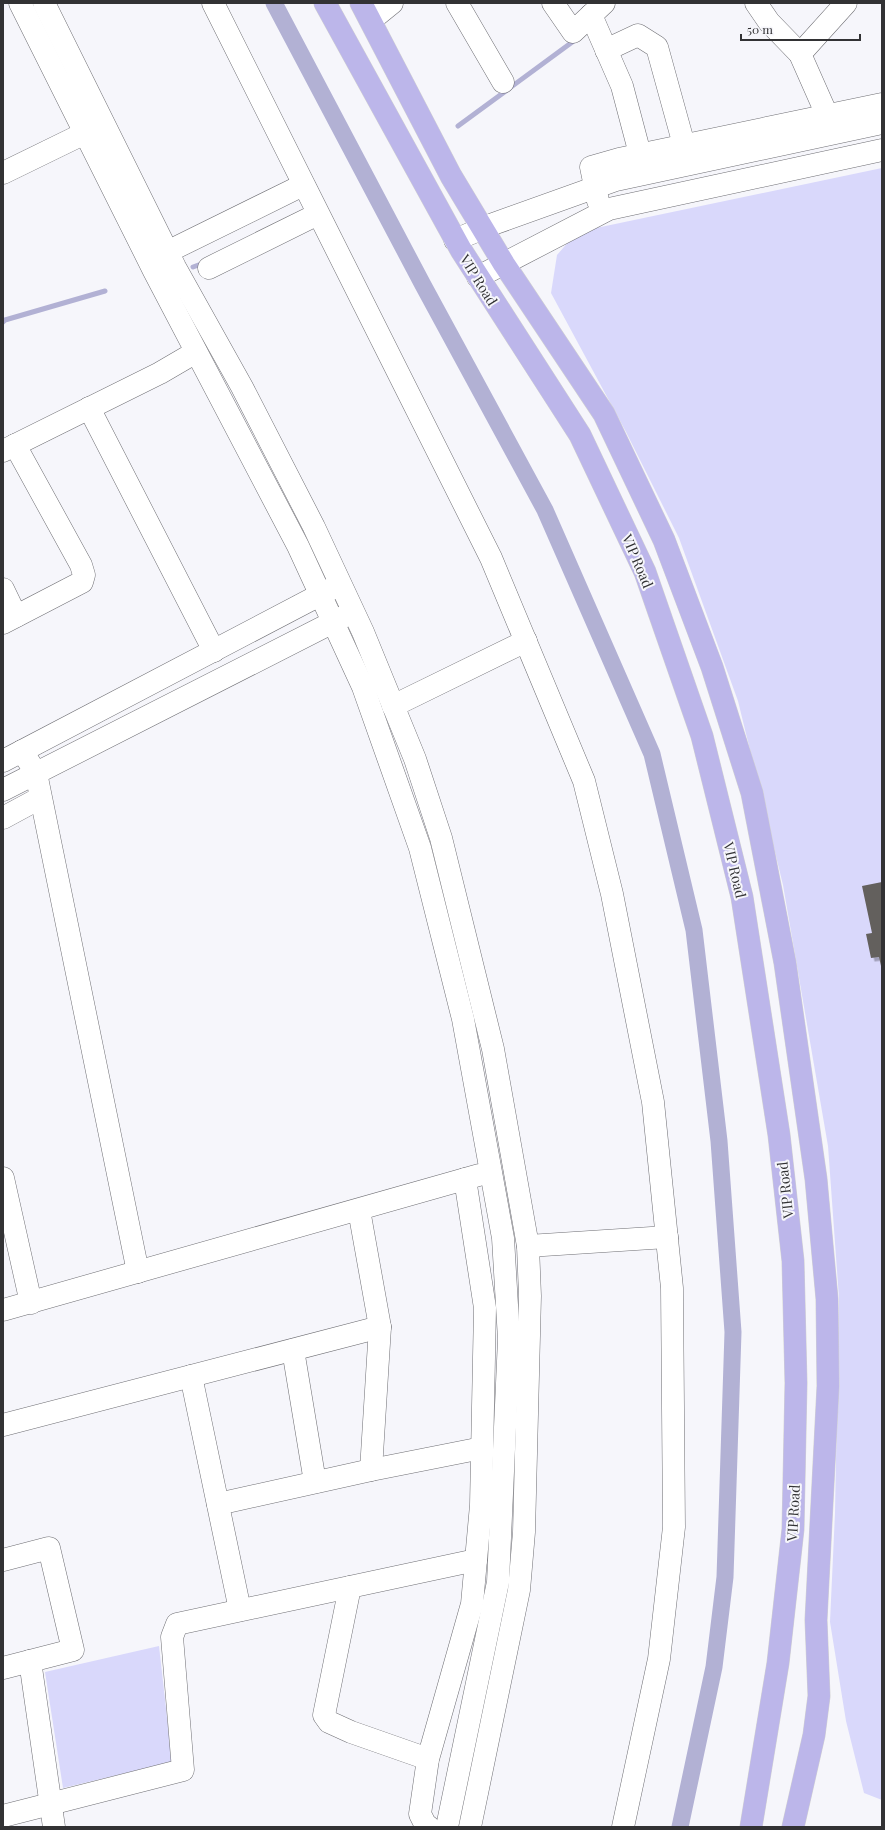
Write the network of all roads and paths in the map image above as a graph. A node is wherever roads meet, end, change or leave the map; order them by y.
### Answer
1 (20, 3) edge
2 (44, 3) edge
3 (213, 3) edge
4 (325, 3) edge
5 (457, 3) edge
6 (553, 3) edge
7 (756, 3) edge
8 (846, 3) edge
9 (374, 6) edge
10 (597, 9) edge
11 (606, 50) junction
12 (800, 54) junction
13 (504, 82) dead end
14 (882, 104) edge
15 (827, 115) junction
16 (882, 123) edge
17 (85, 133) junction
18 (684, 145) junction
19 (882, 150) edge
20 (640, 154) junction
21 (3, 173) edge
22 (451, 176) junction
23 (303, 185) junction
24 (594, 188) junction
25 (601, 212) junction
26 (318, 214) junction
27 (482, 228) junction
28 (455, 240) junction
29 (167, 252) junction
30 (504, 264) junction
31 (209, 268) dead end
32 (478, 277) junction
33 (196, 352) junction
34 (89, 408) junction
35 (9, 448) edge
36 (340, 584) junction
37 (3, 589) edge
38 (320, 595) junction
39 (354, 612) junction
40 (10, 620) edge
41 (333, 622) junction
42 (526, 641) junction
43 (214, 651) junction
44 (393, 706) junction
45 (22, 751) junction
46 (3, 761) edge
47 (36, 773) junction
48 (3, 790) edge
49 (40, 798) junction
50 (3, 818) edge
51 (490, 1171) junction
52 (3, 1179) edge
53 (465, 1179) junction
54 (359, 1210) junction
55 (667, 1237) junction
56 (528, 1246) junction
57 (138, 1272) junction
58 (31, 1302) junction
59 (3, 1310) edge
60 (380, 1328) junction
61 (293, 1350) junction
62 (191, 1376) junction
63 (3, 1425) edge
64 (482, 1448) junction
65 (371, 1470) junction
66 (315, 1482) junction
67 (218, 1504) junction
68 (3, 1560) edge
69 (476, 1560) junction
70 (350, 1587) junction
71 (240, 1610) junction
72 (30, 1661) junction
73 (3, 1668) edge
74 (428, 1759) junction
75 (51, 1805) junction
76 (3, 1816) edge
77 (54, 1827) edge
78 (429, 1827) edge
79 (447, 1827) edge
80 (470, 1827) edge
81 (623, 1827) edge
82 (751, 1827) edge
83 (793, 1827) edge

1 - 17 street
2 - 29 street
3 - 23 street
4 - 28 main road, VIP Road
5 - 13 street
6 - 10 street
7 - 12 street
8 - 12 street
9 - 22 main road, VIP Road
9 - 22 street, VIP Road
10 - 11 street
11 - 18 street
11 - 20 street
12 - 15 street
14 - 15 street
15 - 18 street
16 - 24 street
17 - 21 street
17 - 33 street
18 - 20 street
19 - 25 street
20 - 24 street
22 - 27 main road, VIP Road
23 - 26 street
23 - 29 street
24 - 25 street
24 - 27 street
25 - 30 street
26 - 31 street
26 - 42 street
27 - 28 street
27 - 30 main road, VIP Road
28 - 32 main road, VIP Road
29 - 36 street
30 - 32 street
30 - 83 main road, VIP Road
32 - 82 main road, VIP Road
33 - 34 street
33 - 38 street
34 - 35 street
34 - 43 street
35 - 40 street
36 - 38 street
36 - 39 street
37 - 40 street
38 - 41 street
38 - 43 street
39 - 41 street
39 - 44 street
41 - 47 street
41 - 51 street
42 - 44 street
42 - 55 street
43 - 45 street
44 - 56 street
45 - 46 street
45 - 47 street
47 - 48 street
47 - 49 street
49 - 50 street
49 - 57 street
51 - 53 street
51 - 79 street
52 - 58 street
53 - 54 street
53 - 64 street
54 - 57 street
54 - 60 street
55 - 56 street
55 - 81 street
56 - 80 street
57 - 58 street
58 - 59 street
60 - 61 street
60 - 65 street
61 - 62 street
61 - 66 street
62 - 63 street
62 - 67 street
64 - 65 street
64 - 69 street
65 - 66 street
66 - 67 street
67 - 71 street
68 - 72 street
69 - 70 street
69 - 74 street
70 - 71 street
70 - 74 street
71 - 75 street
72 - 73 street
72 - 75 street
74 - 78 street
75 - 76 street
75 - 77 street

